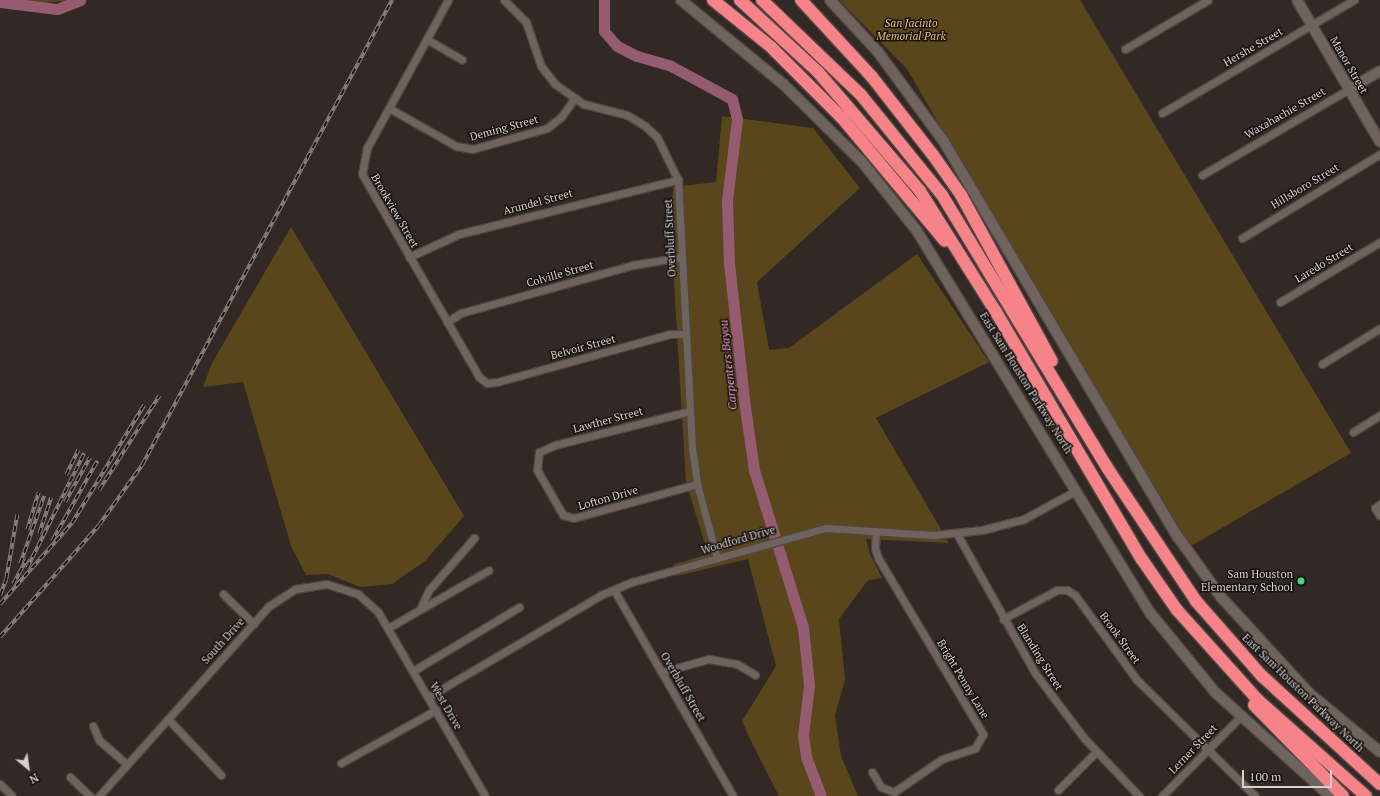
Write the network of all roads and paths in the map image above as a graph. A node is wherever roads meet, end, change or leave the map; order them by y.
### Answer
1 (448, 0) edge
2 (504, 0) edge
3 (681, 0) edge
4 (712, 0) edge
5 (740, 0) edge
6 (762, 0) edge
7 (801, 0) edge
8 (830, 0) edge
9 (1208, 0) edge
10 (1297, 0) edge
11 (1354, 0) edge
12 (1312, 25) junction
13 (428, 40) junction
14 (1125, 49) dead end
15 (462, 60) dead end
16 (1380, 71) edge
17 (1349, 89) junction
18 (574, 99) junction
19 (389, 108) junction
20 (1162, 113) dead end
21 (1380, 142) edge
22 (1380, 154) edge
23 (1202, 175) dead end
24 (678, 180) junction
25 (1242, 238) dead end
26 (1380, 242) edge
27 (409, 257) junction
28 (682, 257) junction
29 (1280, 302) dead end
30 (996, 312) junction
31 (447, 322) junction
32 (1380, 328) edge
33 (686, 334) junction
34 (1322, 364) dead end
35 (487, 383) joint
36 (690, 411) junction
37 (1380, 415) edge
38 (1353, 432) dead end
39 (536, 458) joint
40 (697, 484) junction
41 (1077, 490) junction
42 (1380, 504) edge
43 (1380, 516) edge
44 (876, 531) junction
45 (957, 534) junction
46 (474, 538) dead end
47 (1164, 556) junction
48 (717, 558) junction
49 (489, 570) dead end
50 (614, 590) junction
51 (223, 594) dead end
52 (520, 607) dead end
53 (420, 609) junction
54 (1003, 619) junction
55 (254, 624) junction
56 (388, 628) junction
57 (1206, 645) junction
58 (413, 671) junction
59 (662, 672) junction
60 (755, 675) dead end
61 (428, 696) junction
62 (436, 710) junction
63 (1240, 717) junction
64 (168, 719) junction
65 (93, 726) dead end
66 (1328, 737) junction
67 (1206, 751) junction
68 (1096, 752) junction
69 (1380, 752) edge
70 (341, 763) dead end
71 (127, 764) junction
72 (872, 772) dead end
73 (221, 775) dead end
74 (1380, 775) edge
75 (70, 777) dead end
76 (0, 784) edge
77 (1380, 784) edge
78 (1058, 790) dead end
79 (12, 796) edge
80 (90, 796) edge
81 (99, 796) edge
82 (485, 796) edge
83 (733, 796) edge
84 (1139, 796) edge
85 (1162, 796) edge
86 (1255, 796) edge
87 (1330, 796) edge
88 (1343, 796) edge
89 (1366, 796) edge

1 - 13 street, Brookview Street
2 - 18 street, Overbluff Street
3 - 41 main road, East Sam Houston Parkway North
4 - 30 highway
5 - 30 highway, East Sam Houston Parkway North
6 - 47 highway, East Sam Houston Parkway North
7 - 47 highway
8 - 69 main road, East Sam Houston Parkway North
9 - 14 street
10 - 12 main road, Manor Street
11 - 12 street, Hershe Street
12 - 17 main road, Manor Street
12 - 20 street, Hershe Street
13 - 15 street
13 - 19 street, Brookview Street
16 - 17 main road, Waxahachie Street
17 - 21 main road, Manor Street
17 - 23 street, Waxahachie Street
18 - 19 street, Deming Street
18 - 24 street, Overbluff Street
19 - 27 street, Brookview Street
22 - 25 street, Hillsboro Street
24 - 27 street, Arundel Street
24 - 28 street, Overbluff Street
26 - 29 street, Laredo Street
27 - 31 street, Brookview Street
28 - 31 street, Colville Street
28 - 33 street, Overbluff Street
30 - 57 highway, East Sam Houston Parkway North
31 - 35 street, Brookview Street
32 - 34 street
33 - 35 street, Belvoir Street
33 - 36 street, Overbluff Street
36 - 39 street, Lawther Street
36 - 40 street, Overbluff Street
37 - 38 street
39 - 40 street, Lofton Drive
40 - 48 street, Overbluff Street
41 - 45 street, Woodford Drive
41 - 63 main road, East Sam Houston Parkway North
42 - 43 street
44 - 45 street, Woodford Drive
44 - 48 street, Woodford Drive
44 - 72 street, Bright Penny Lane
45 - 54 street, Blanding Street
46 - 53 street
47 - 66 highway, East Sam Houston Parkway North
48 - 50 street, Woodford Drive
49 - 53 street
50 - 59 street, Overbluff Street
50 - 61 street, Woodford Drive
51 - 55 street
52 - 58 street
53 - 56 street
54 - 67 street, Brook Street
54 - 68 street, Blanding Street
55 - 56 street, South Drive
55 - 64 street, South Drive
56 - 58 street, West Drive
57 - 88 highway
57 - 89 highway, East Sam Houston Parkway North
58 - 61 street, West Drive
59 - 60 street
59 - 83 street, Overbluff Street
61 - 62 street, West Drive
62 - 70 street
62 - 82 street, West Drive
63 - 67 street, Lerner Street
63 - 87 main road, East Sam Houston Parkway North
64 - 71 street, South Drive
64 - 73 street
65 - 71 street
66 - 74 highway
66 - 77 highway, East Sam Houston Parkway North
67 - 85 street, Lerner Street
67 - 86 street, Brook Street
68 - 78 street
68 - 84 street, Blanding Street
71 - 81 street, South Drive
75 - 80 street
76 - 79 street

